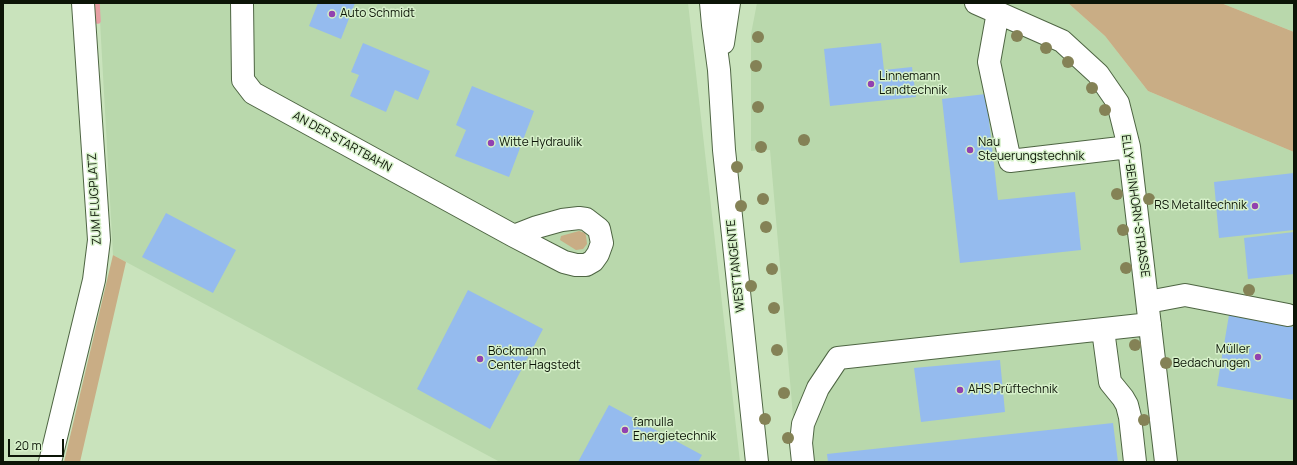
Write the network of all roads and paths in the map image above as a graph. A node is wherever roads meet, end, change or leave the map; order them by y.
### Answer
1 (83, 3) edge
2 (242, 3) edge
3 (711, 3) edge
4 (729, 3) edge
5 (976, 3) edge
6 (1007, 10) edge
7 (719, 70) junction
8 (1129, 147) junction
9 (514, 236) dead end
10 (1148, 302) junction
11 (1288, 315) dead end
12 (1150, 324) junction
13 (1103, 330) junction
14 (50, 462) edge
15 (757, 462) edge
16 (803, 462) edge
17 (1135, 462) edge
18 (1166, 462) edge

1 - 14 street, ZUM FLUGPLATZ
2 - 9 street, AN DER STARTBAHN
3 - 7 street, WESTTANGENTE
4 - 7 street, WESTTANGENTE
5 - 6 street, ELLY-BEINHORN-STRASSE
6 - 8 street, ELLY-BEINHORN-STRASSE
6 - 8 street
7 - 15 street, WESTTANGENTE
8 - 10 street, ELLY-BEINHORN-STRASSE
10 - 11 street
10 - 12 street, ELLY-BEINHORN-STRASSE
12 - 13 street
12 - 18 street, ELLY-BEINHORN-STRASSE
13 - 16 street
13 - 17 street

